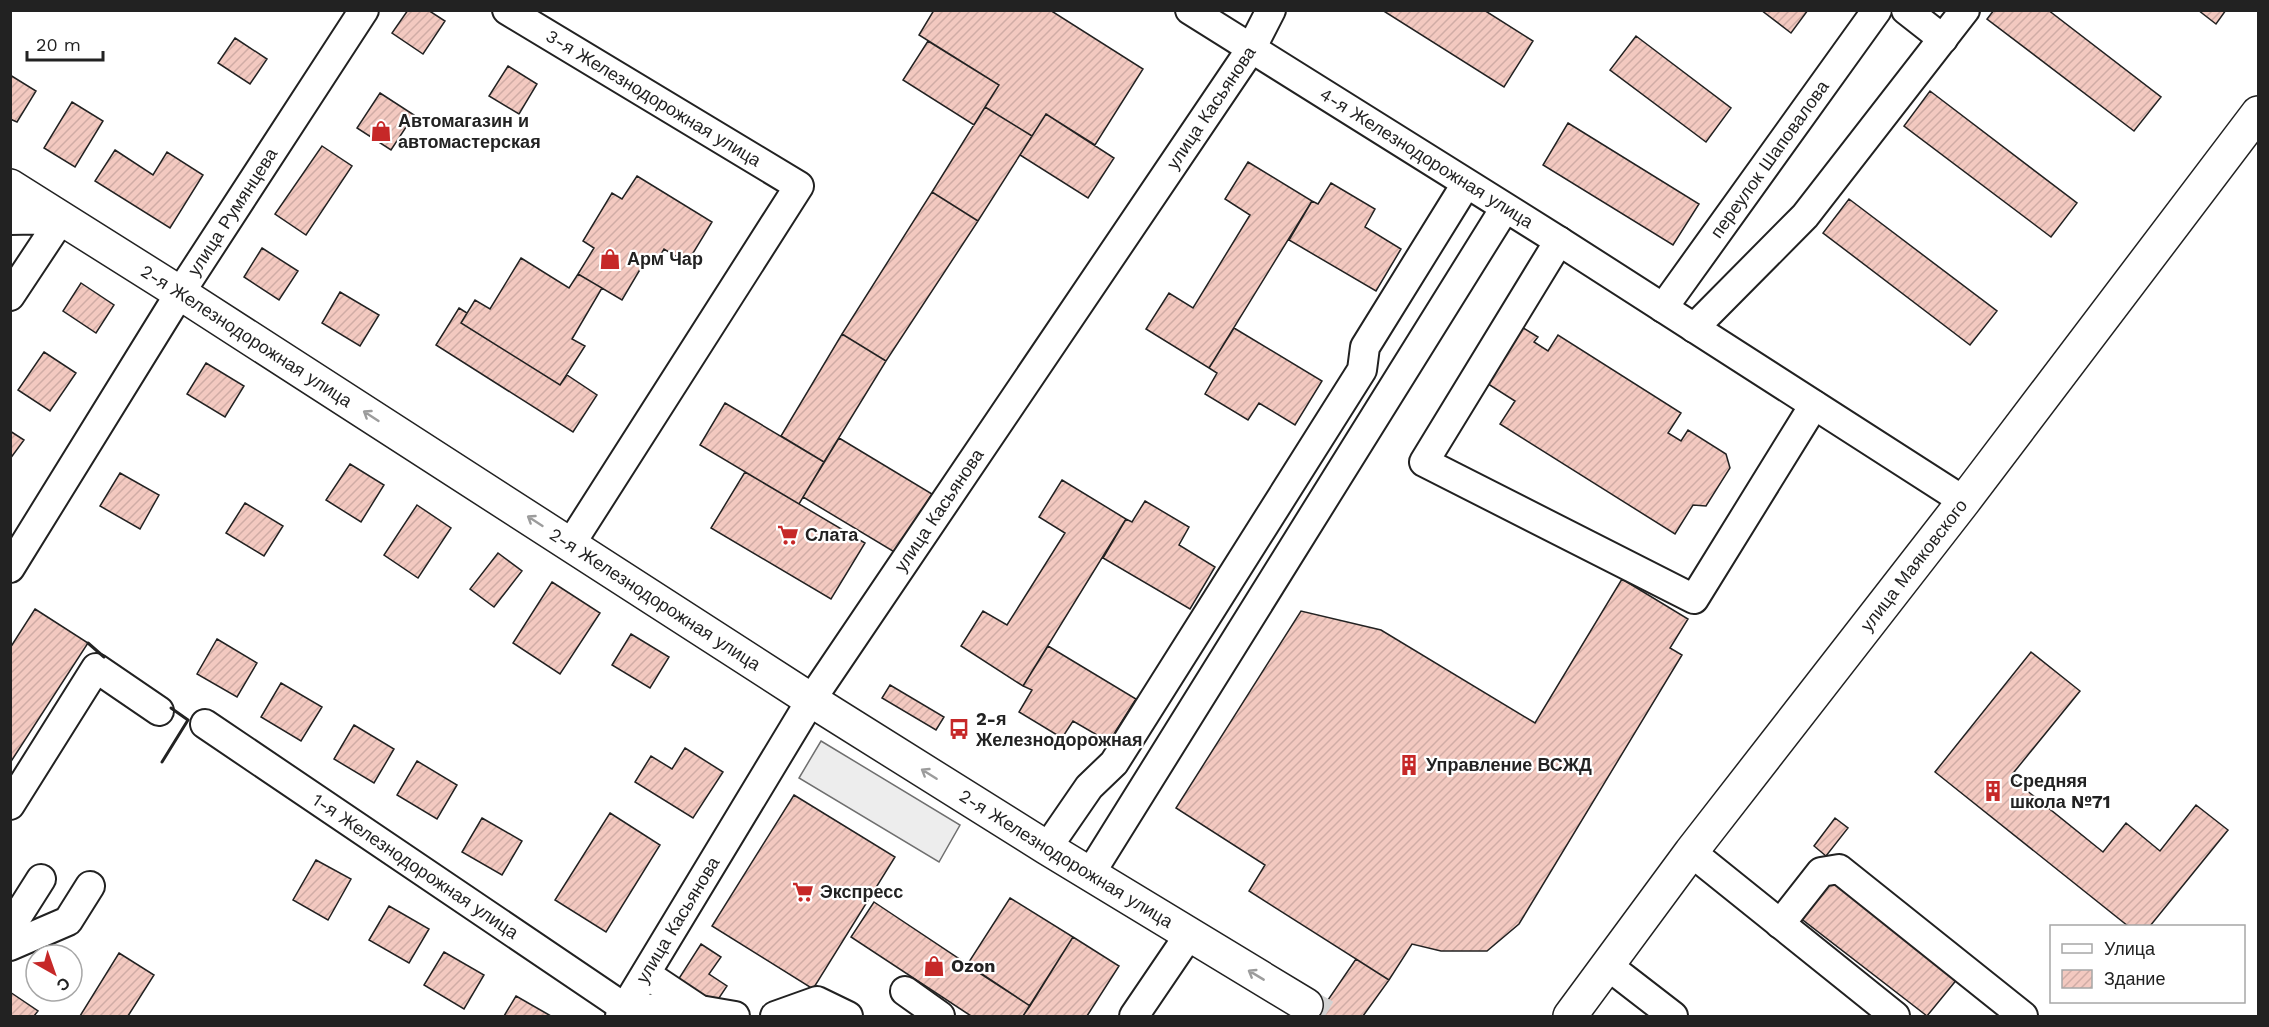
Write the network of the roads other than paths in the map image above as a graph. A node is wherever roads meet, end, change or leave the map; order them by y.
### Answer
1 (364, 10) edge
2 (507, 10) edge
3 (1190, 10) edge
4 (1271, 10) edge
5 (1877, 10) edge
6 (1906, 10) edge
7 (1965, 10) edge
8 (1943, 39) junction
9 (1251, 48) junction
10 (2259, 113) edge
11 (1466, 184) junction
12 (10, 186) edge
13 (1505, 208) junction
14 (61, 219) junction
15 (10, 220) edge
16 (1559, 241) junction
17 (180, 293) junction
18 (10, 296) edge
19 (1663, 308) junction
20 (1694, 327) junction
21 (1814, 405) junction
22 (1964, 501) junction
23 (570, 545) junction
24 (10, 568) edge
25 (811, 700) junction
26 (159, 711) dead end
27 (205, 724) dead end
28 (10, 804) edge
29 (1047, 848) junction
30 (1691, 852) junction
31 (1090, 874) junction
32 (41, 879) dead end
33 (99, 891) dead end
34 (1779, 924) junction
35 (10, 928) edge
36 (1189, 935) junction
37 (10, 946) edge
38 (1607, 965) junction
39 (646, 975) junction
40 (905, 991) dead end
41 (1306, 1005) tunnel mouth
42 (700, 1010) junction
43 (622, 1012) edge
44 (735, 1017) edge
45 (775, 1017) edge
46 (848, 1017) edge
47 (940, 1017) edge
48 (1134, 1017) edge
49 (1570, 1017) edge
50 (1673, 1017) edge
51 (1896, 1017) edge
52 (2023, 1017) edge

1 - 17 street, улица Румянцева
2 - 23 street, 3-я Железнодорожная улица
3 - 9 street, 4-я Железнодорожная улица
4 - 9 street, улица Касьянова
5 - 19 street, переулок Шаповалова
6 - 8 street
7 - 8 street
8 - 20 street
9 - 11 street, 4-я Железнодорожная улица
9 - 25 street, улица Касьянова
10 - 22 main road, улица Маяковского
11 - 13 street, 4-я Железнодорожная улица
11 - 29 street
12 - 14 main road, 2-я Железнодорожная улица
13 - 16 street, 4-я Железнодорожная улица
13 - 31 street
14 - 15 street
14 - 17 main road, 2-я Железнодорожная улица
14 - 18 street
16 - 19 street, 4-я Железнодорожная улица
16 - 21 street
23 -> 17 main road, 2-я Железнодорожная улица
17 - 24 street, улица Румянцева
19 - 20 street, 4-я Железнодорожная улица
20 - 21 street, 4-я Железнодорожная улица
21 - 22 street, 4-я Железнодорожная улица
22 - 30 main road, улица Маяковского
23 - 25 main road, 2-я Железнодорожная улица
29 -> 25 main road, 2-я Железнодорожная улица
25 - 39 street, улица Касьянова
26 - 28 street
27 - 43 street, 1-я Железнодорожная улица
29 - 31 main road, 2-я Железнодорожная улица
30 - 34 street
30 - 38 main road, улица Маяковского
31 - 36 main road, 2-я Железнодорожная улица
32 - 35 street
33 - 37 street
34 - 51 street
34 - 52 street
41 -> 36 main road, 2-я Железнодорожная улица
36 - 48 street
38 - 49 main road, улица Маяковского
38 - 50 street
39 - 42 street
39 - 43 street, улица Касьянова
40 - 47 street
42 - 43 street
42 - 44 street
45 - 46 street

